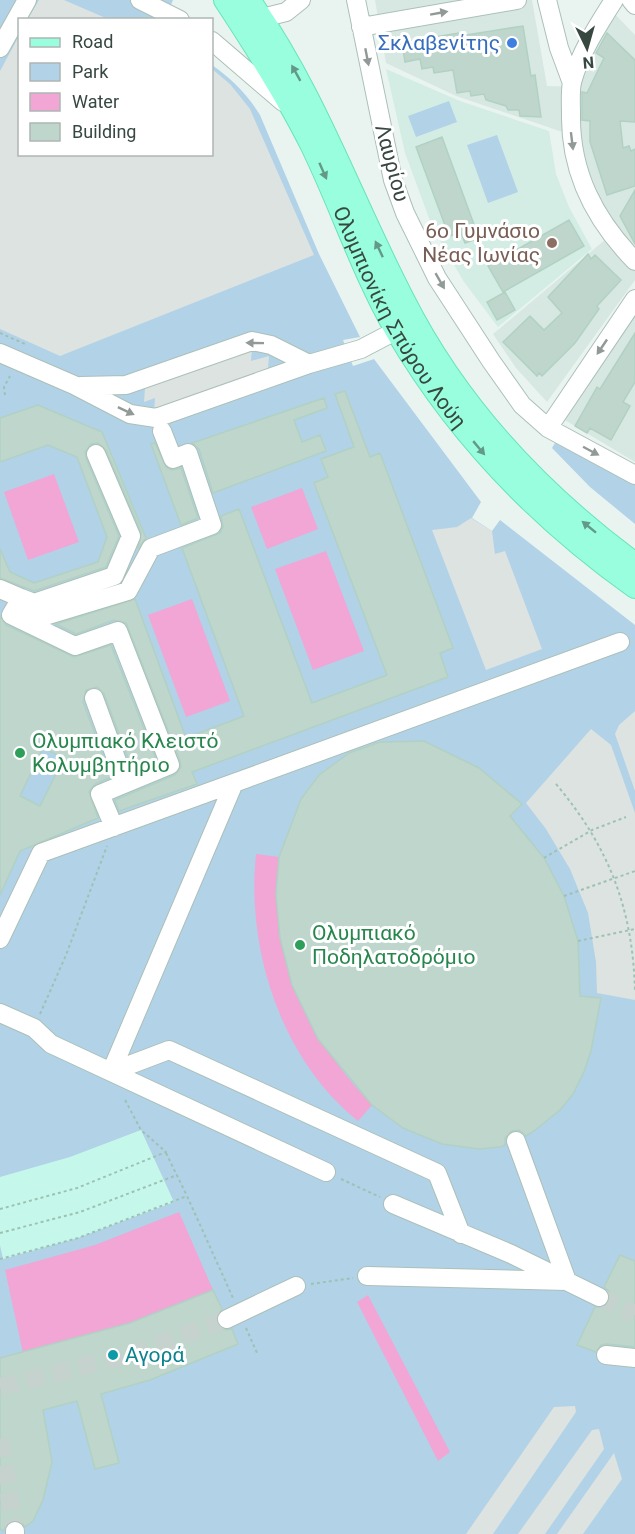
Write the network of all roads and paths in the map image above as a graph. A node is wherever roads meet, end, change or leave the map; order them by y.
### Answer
1 (27, 0) edge
2 (140, 0) edge
3 (225, 0) edge
4 (249, 0) edge
5 (301, 0) edge
6 (356, 0) edge
7 (517, 0) edge
8 (547, 0) edge
9 (614, 0) edge
10 (631, 0) edge
11 (635, 5) edge
12 (176, 18) edge
13 (255, 26) junction
14 (361, 27) junction
15 (218, 45) edge
16 (0, 48) edge
17 (572, 83) junction
18 (297, 118) junction
19 (635, 261) edge
20 (635, 299) edge
21 (406, 326) junction
22 (0, 353) edge
23 (309, 364) junction
24 (74, 385) junction
25 (548, 428) junction
26 (162, 430) dead end
27 (96, 454) dead end
28 (635, 474) edge
29 (635, 564) edge
30 (635, 587) edge
31 (0, 589) edge
32 (17, 605) junction
33 (620, 642) dead end
34 (94, 698) dead end
35 (125, 783) junction
36 (234, 783) junction
37 (556, 784) dead end
38 (626, 817) dead end
39 (114, 827) junction
40 (591, 831) junction
41 (544, 858) dead end
42 (635, 871) edge
43 (614, 879) junction
44 (564, 896) dead end
45 (635, 929) edge
46 (629, 931) junction
47 (0, 939) edge
48 (578, 941) dead end
49 (634, 992) edge
50 (0, 1013) edge
51 (34, 1028) junction
52 (111, 1072) junction
53 (516, 1141) dead end
54 (166, 1152) junction
55 (326, 1172) joint
56 (177, 1175) junction
57 (187, 1196) junction
58 (393, 1204) joint
59 (0, 1209) edge
60 (0, 1233) edge
61 (461, 1234) junction
62 (0, 1259) edge
63 (367, 1276) joint
64 (567, 1281) junction
65 (296, 1286) joint
66 (599, 1297) tunnel mouth
67 (233, 1316) junction
68 (257, 1353) dead end
69 (606, 1356) dead end
70 (635, 1358) edge

1 - 16 street
2 - 12 street
3 - 13 main road, Ολυμπιονίκη Σπύρου Λούη
4 - 13 main road, Ολυμπιονίκη Σπύρου Λούη
5 - 13 street
6 - 14 street, Λαυρίου
14 -> 7 street
8 - 17 street
9 - 17 street
10 - 11 street
13 - 15 street
13 - 18 main road, Ολυμπιονίκη Σπύρου Λούη
21 -> 13 main road, Ολυμπιονίκη Σπύρου Λούη
14 -> 25 street, Λαυρίου
15 - 18 street
17 -> 19 street
18 -> 21 main road, Ολυμπιονίκη Σπύρου Λούη
20 -> 25 street
21 - 23 street
29 -> 21 main road, Ολυμπιονίκη Σπύρου Λούη
21 -> 30 main road, Ολυμπιονίκη Σπύρου Λούη
22 - 24 street
23 -> 24 street
24 -> 23 street
25 -> 28 street, Λαυρίου
26 - 32 street
27 - 32 street
31 - 32 street
32 - 35 street
33 - 36 street
34 - 35 street
35 - 39 street
36 - 39 street
36 - 52 street
37 - 40 path
38 - 40 path
39 - 47 street
39 - 51 path
40 - 41 path
40 - 43 path
42 - 43 path
43 - 44 path
43 - 46 path
45 - 46 path
46 - 48 path
46 - 49 path
50 - 51 street
51 - 52 street
52 - 54 path
52 - 55 street
52 - 61 street
53 - 64 street
54 - 56 path
54 - 59 path
55 - 58 path
56 - 57 path
56 - 60 path
57 - 62 path
57 - 67 path
58 - 61 street
61 - 64 street
63 - 64 street
63 - 65 path
64 - 66 street
65 - 67 street
67 - 68 path
69 - 70 street

